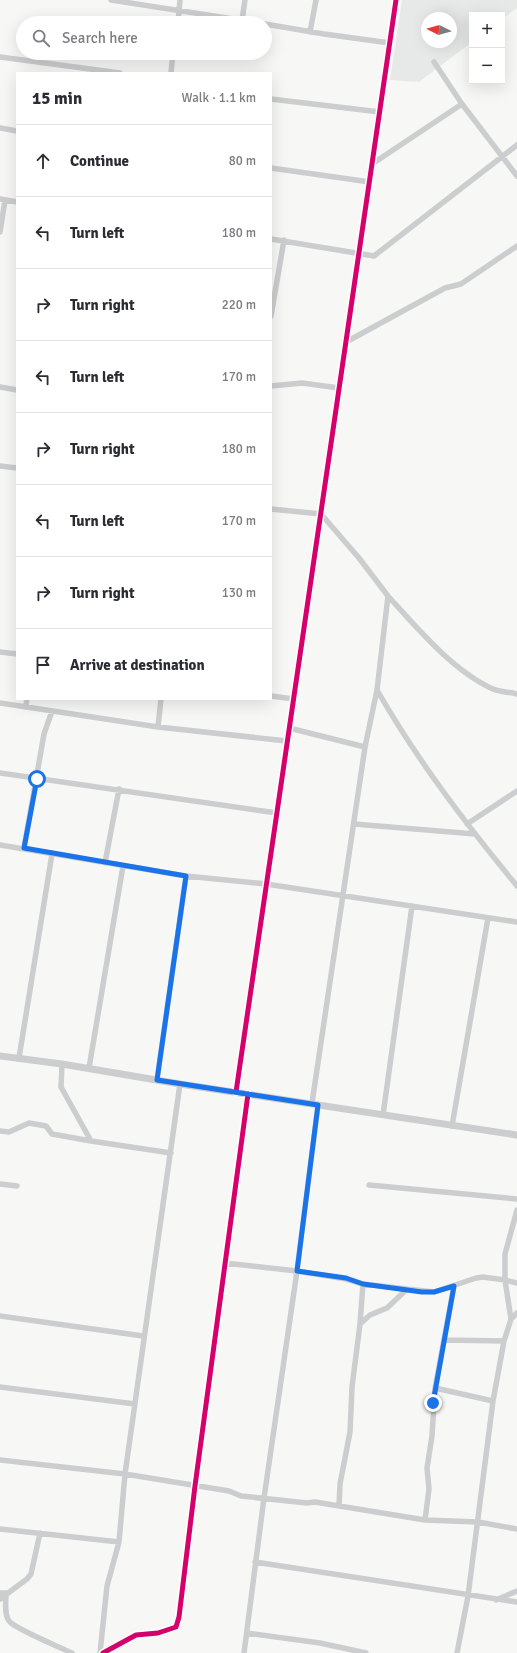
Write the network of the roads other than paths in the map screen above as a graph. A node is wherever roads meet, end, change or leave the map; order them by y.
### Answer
1 (111, 0) edge
2 (180, 0) edge
3 (245, 0) edge
4 (316, 0) edge
5 (396, 0) edge
6 (179, 12) junction
7 (179, 16) edge
8 (210, 16) edge
9 (243, 16) edge
10 (272, 25) edge
11 (310, 32) junction
12 (390, 43) junction
13 (0, 57) edge
14 (16, 59) edge
15 (22, 60) edge
16 (172, 60) edge
17 (434, 62) dead end
18 (112, 72) edge
19 (171, 72) edge
20 (272, 99) edge
21 (462, 104) junction
22 (380, 112) junction
23 (0, 128) edge
24 (16, 131) edge
25 (517, 145) edge
26 (503, 156) junction
27 (372, 164) junction
28 (272, 168) edge
29 (517, 176) edge
30 (370, 182) junction
31 (3, 200) edge
32 (16, 202) edge
33 (0, 232) edge
34 (272, 239) edge
35 (284, 240) junction
36 (517, 246) edge
37 (359, 254) junction
38 (272, 310) edge
39 (346, 342) junction
40 (272, 386) edge
41 (0, 387) edge
42 (339, 388) junction
43 (16, 390) edge
44 (0, 466) edge
45 (16, 468) edge
46 (272, 509) edge
47 (321, 514) junction
48 (388, 596) junction
49 (0, 652) edge
50 (16, 654) edge
51 (377, 690) junction
52 (517, 694) edge
53 (272, 696) edge
54 (294, 699) junction
55 (161, 700) edge
56 (0, 702) edge
57 (26, 702) edge
58 (52, 711) junction
59 (158, 727) junction
60 (289, 728) junction
61 (288, 741) junction
62 (365, 747) junction
63 (0, 773) edge
64 (37, 779) junction
65 (119, 789) junction
66 (517, 791) edge
67 (277, 813) junction
68 (354, 824) junction
69 (467, 824) junction
70 (475, 834) junction
71 (0, 845) edge
72 (24, 848) junction
73 (52, 854) junction
74 (104, 863) junction
75 (123, 866) junction
76 (186, 876) junction
77 (266, 884) junction
78 (517, 886) edge
79 (343, 896) junction
80 (412, 906) junction
81 (488, 918) junction
82 (517, 922) edge
83 (0, 1056) edge
84 (19, 1058) junction
85 (62, 1064) junction
86 (88, 1068) junction
87 (157, 1080) junction
88 (180, 1084) junction
89 (236, 1092) junction
90 (248, 1094) junction
91 (315, 1104) junction
92 (384, 1115) junction
93 (452, 1126) junction
94 (0, 1131) edge
95 (517, 1135) edge
96 (91, 1141) junction
97 (171, 1153) junction
98 (0, 1184) edge
99 (369, 1185) dead end
100 (17, 1186) dead end
101 (517, 1199) edge
102 (517, 1210) edge
103 (225, 1263) junction
104 (297, 1271) junction
105 (505, 1280) junction
106 (517, 1283) edge
107 (363, 1284) junction
108 (454, 1286) junction
109 (407, 1289) junction
110 (517, 1313) edge
111 (0, 1316) edge
112 (511, 1319) junction
113 (360, 1324) junction
114 (143, 1336) junction
115 (444, 1340) junction
116 (504, 1341) junction
117 (0, 1387) edge
118 (435, 1388) junction
119 (493, 1401) junction
120 (135, 1404) junction
121 (0, 1460) edge
122 (125, 1474) junction
123 (195, 1486) junction
124 (264, 1498) junction
125 (338, 1506) junction
126 (424, 1520) junction
127 (478, 1522) junction
128 (0, 1529) edge
129 (517, 1529) edge
130 (40, 1533) junction
131 (119, 1542) junction
132 (256, 1562) junction
133 (517, 1590) edge
134 (3, 1593) edge
135 (468, 1596) junction
136 (0, 1599) edge
137 (496, 1600) junction
138 (517, 1602) edge
139 (247, 1633) junction
140 (72, 1653) edge
141 (100, 1653) edge
142 (103, 1653) edge
143 (244, 1653) edge
144 (366, 1653) edge
145 (457, 1653) edge

1 - 6 street
2 - 6 street
3 - 9 street
4 - 11 street
5 - 12 street
6 - 7 street
6 - 8 street
10 - 11 street
11 - 12 street
12 - 22 street
13 - 14 street
15 - 18 street
16 - 19 street
17 - 21 street
20 - 22 street
21 - 26 street
21 - 27 street
22 - 27 street
23 - 24 street
25 - 26 street
26 - 29 street
26 - 37 street
27 - 30 street
28 - 30 street
30 - 37 street
31 - 32 street
31 - 33 street
34 - 35 street
35 - 37 street
35 - 38 street
36 - 39 street
37 - 39 street
39 - 42 street
40 - 42 street
41 - 43 street
42 - 47 street
44 - 45 street
46 - 47 street
47 - 48 street
47 - 54 street
48 - 51 street
48 - 52 street
49 - 50 street
51 - 62 street
51 - 69 street
53 - 54 street
54 - 60 street
55 - 59 street
56 - 57 street
57 - 58 street
58 - 59 street
58 - 64 street
59 - 61 street
60 - 61 street
60 - 62 street
61 - 67 street
62 - 68 street
63 - 64 street
64 - 65 street
64 - 72 street
65 - 67 street
65 - 74 street
66 - 69 street
67 - 77 street
68 - 70 street
68 - 79 street
69 - 70 street
70 - 78 street
71 - 72 street
72 - 73 street
73 - 74 street
73 - 84 street
74 - 75 street
75 - 76 street
75 - 86 street
76 - 77 street
76 - 87 street
77 - 79 street
77 - 89 street
79 - 80 street
79 - 91 street
80 - 81 street
80 - 92 street
81 - 82 street
81 - 93 street
83 - 84 street
84 - 85 street
85 - 86 street
85 - 96 street
86 - 87 street
87 - 88 street
88 - 89 street
88 - 97 street
89 - 90 street
90 - 91 street
90 - 103 street
91 - 92 street
91 - 104 street
92 - 93 street
93 - 95 street
94 - 96 street
96 - 97 street
97 - 114 street
98 - 100 street
99 - 101 street
102 - 105 street
103 - 104 street
103 - 123 street
104 - 107 street
104 - 124 street
105 - 106 street
105 - 108 street
105 - 112 street
107 - 109 street
107 - 113 street
108 - 109 street
108 - 115 street
109 - 113 street
110 - 112 street
111 - 114 street
112 - 116 street
113 - 125 street
114 - 120 street
115 - 116 street
115 - 118 street
116 - 119 street
117 - 120 street
118 - 119 street
118 - 126 street
119 - 127 street
120 - 122 street
121 - 122 street
122 - 123 street
122 - 131 street
123 - 124 street
123 - 142 street
124 - 125 street
124 - 132 street
125 - 126 street
126 - 127 street
127 - 129 street
127 - 135 street
128 - 130 street
130 - 131 street
130 - 134 street
131 - 141 street
132 - 135 street
132 - 139 street
133 - 137 street
134 - 136 street
134 - 140 street
135 - 137 street
135 - 145 street
137 - 138 street
139 - 143 street
139 - 144 street

